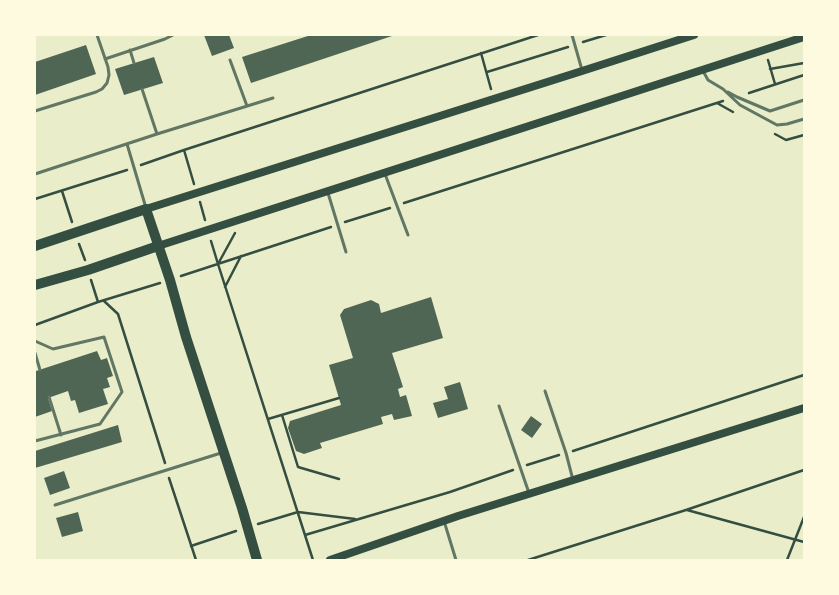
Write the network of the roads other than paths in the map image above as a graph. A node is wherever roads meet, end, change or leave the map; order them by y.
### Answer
1 (97, 35) edge
2 (173, 35) edge
3 (572, 35) edge
4 (694, 35) edge
5 (804, 37) edge
6 (130, 50) junction
7 (105, 58) junction
8 (230, 60) dead end
9 (134, 63) dead end
10 (702, 70) junction
11 (582, 71) junction
12 (142, 89) dead end
13 (723, 89) junction
14 (273, 98) dead end
15 (804, 100) edge
16 (247, 106) junction
17 (35, 111) edge
18 (804, 119) edge
19 (157, 134) junction
20 (127, 144) junction
21 (385, 172) junction
22 (35, 174) edge
23 (327, 191) junction
24 (146, 209) junction
25 (408, 235) dead end
26 (35, 246) edge
27 (158, 246) junction
28 (346, 252) dead end
29 (35, 285) edge
30 (35, 342) edge
31 (35, 353) edge
32 (40, 370) dead end
33 (545, 391) dead end
34 (49, 397) dead end
35 (499, 406) dead end
36 (804, 408) edge
37 (62, 435) junction
38 (35, 442) edge
39 (223, 452) junction
40 (573, 480) junction
41 (529, 493) junction
42 (55, 506) dead end
43 (444, 521) junction
44 (257, 560) edge
45 (330, 560) edge
46 (456, 560) edge

1 - 7 lane
2 - 6 lane
3 - 11 lane
4 - 11 main road
5 - 10 main road
6 - 7 lane
6 - 9 lane
7 - 17 lane
8 - 16 lane
10 - 13 lane
10 - 21 main road
11 - 24 main road
12 - 19 lane
13 - 15 lane
13 - 18 lane
14 - 16 lane
16 - 19 lane
19 - 20 lane
20 - 22 lane
20 - 24 lane
21 - 23 main road
21 - 25 lane
23 - 27 main road
23 - 28 lane
24 - 26 main road
24 - 27 main road
27 - 29 main road
27 - 39 main road
30 - 37 lane
31 - 32 lane
33 - 40 lane
34 - 37 lane
35 - 41 lane
36 - 40 main road
37 - 38 lane
39 - 42 lane
39 - 44 main road
40 - 41 main road
41 - 43 main road
43 - 45 main road
43 - 46 lane

